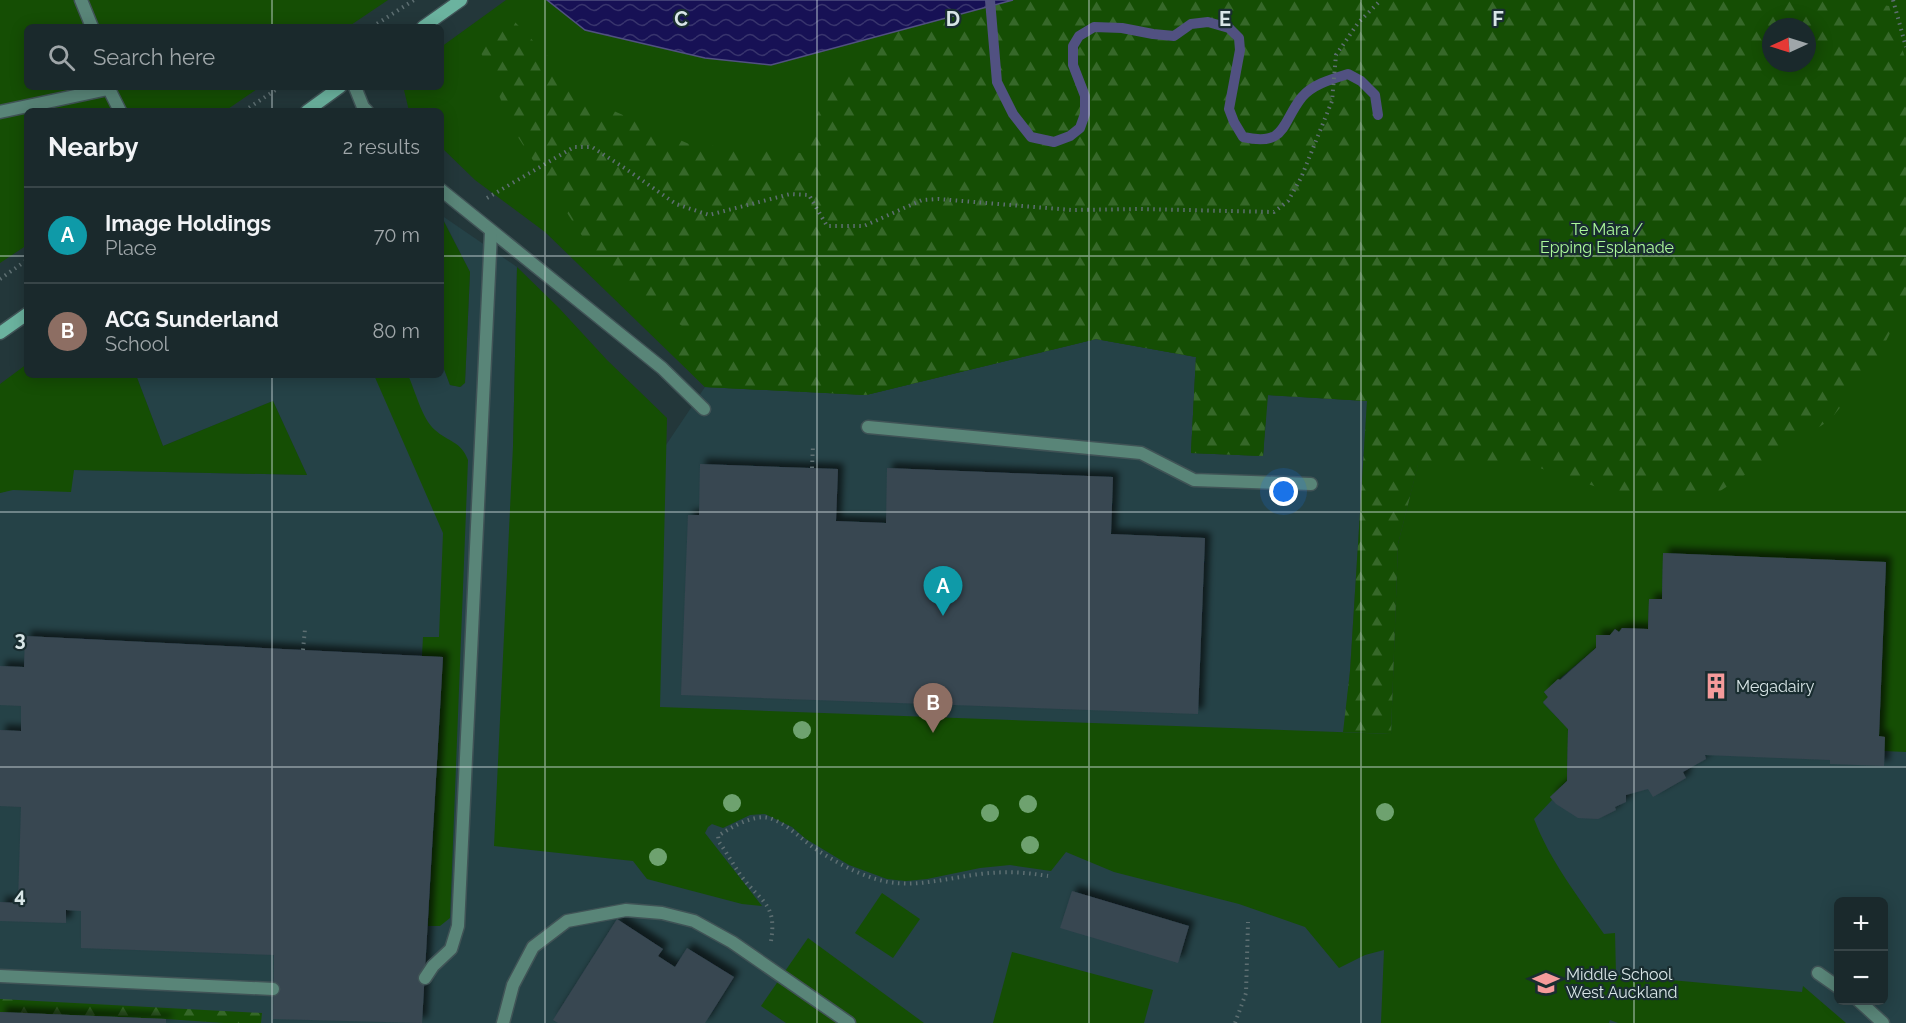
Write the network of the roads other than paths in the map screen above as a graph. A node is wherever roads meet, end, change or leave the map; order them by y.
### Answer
1 (81, 0) edge
2 (460, 0) edge
3 (91, 24) edge
4 (427, 24) edge
5 (99, 90) edge
6 (109, 90) edge
7 (336, 90) edge
8 (356, 90) edge
9 (118, 108) edge
10 (311, 108) edge
11 (364, 108) edge
12 (0, 112) edge
13 (444, 193) edge
14 (491, 232) junction
15 (24, 316) edge
16 (0, 333) edge
17 (704, 409) dead end
18 (868, 427) dead end
19 (1311, 484) dead end
20 (1818, 972) dead end
21 (0, 976) edge
22 (425, 978) dead end
23 (1834, 983) edge
24 (273, 989) dead end
25 (1863, 1005) edge
26 (503, 1023) edge
27 (849, 1023) edge
28 (1883, 1023) edge

1 - 3 lane
2 - 4 main road
5 - 12 lane
6 - 9 lane
7 - 10 main road
8 - 11 lane
13 - 14 lane
14 - 17 lane
14 - 22 lane
15 - 16 main road
18 - 19 lane
20 - 23 lane
21 - 24 lane
25 - 28 lane
26 - 27 lane

